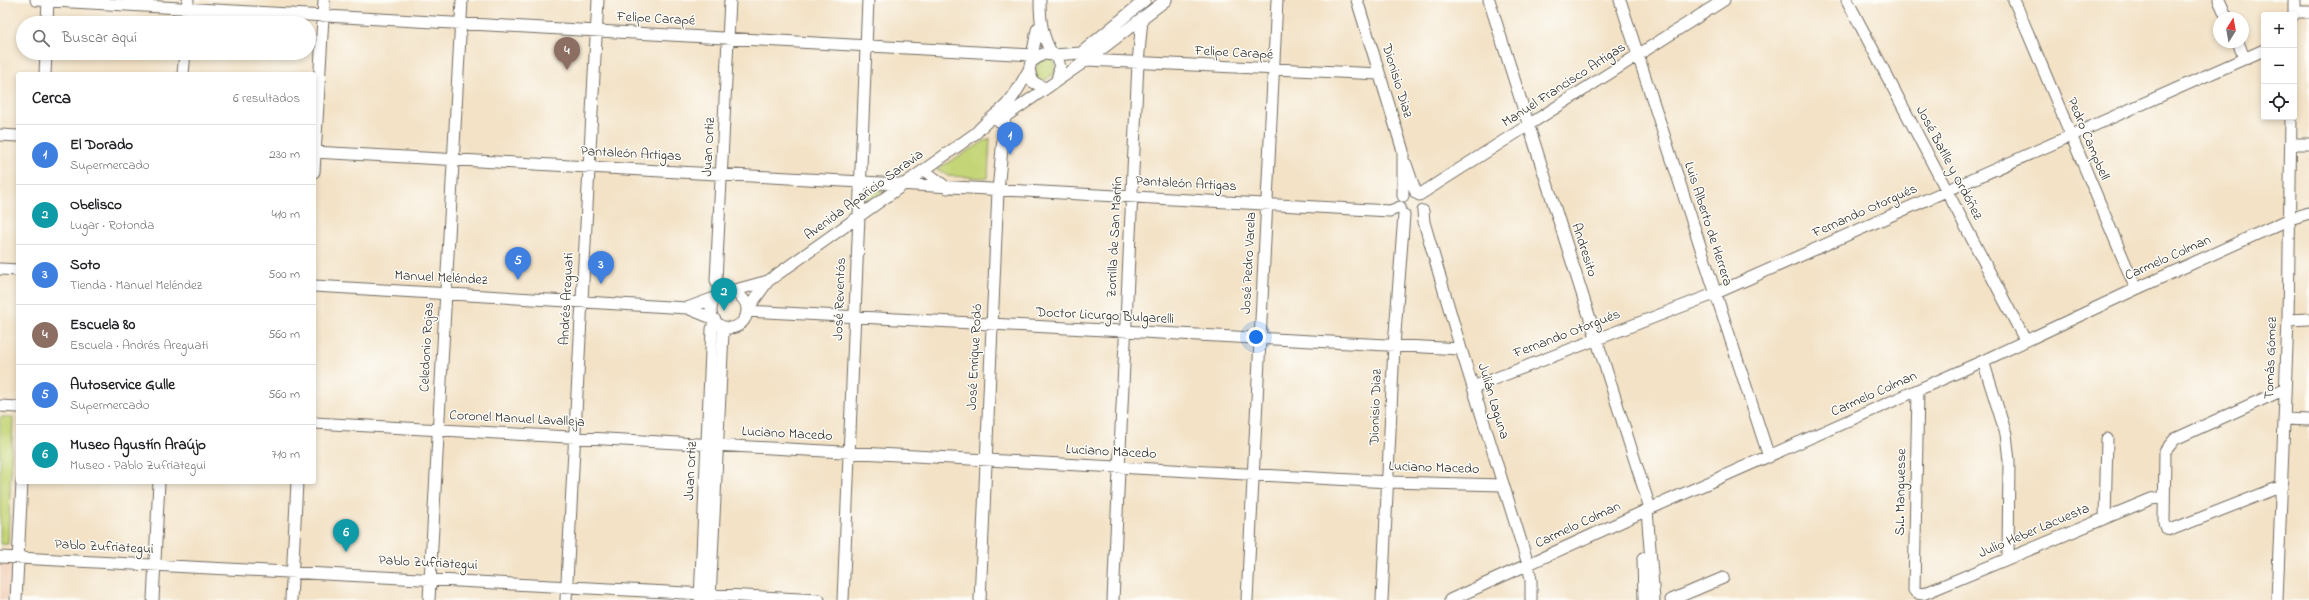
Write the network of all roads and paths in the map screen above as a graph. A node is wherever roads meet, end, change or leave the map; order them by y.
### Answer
1 (36, 0) edge
2 (48, 0) edge
3 (324, 0) edge
4 (462, 0) edge
5 (598, 0) edge
6 (730, 0) edge
7 (868, 0) edge
8 (1040, 0) edge
9 (1145, 0) edge
10 (1166, 0) edge
11 (1277, 0) edge
12 (1357, 0) edge
13 (1489, 0) edge
14 (1620, 0) edge
15 (1724, 0) edge
16 (1847, 0) edge
17 (2014, 0) edge
18 (2219, 0) edge
19 (2294, 0) edge
20 (188, 4) edge
21 (2224, 12) edge
22 (2294, 12) edge
23 (2309, 12) edge
24 (2297, 14) edge
25 (47, 16) edge
26 (187, 16) edge
27 (323, 16) junction
28 (1142, 19) junction
29 (462, 23) junction
30 (1040, 26) junction
31 (596, 31) junction
32 (728, 38) junction
33 (866, 46) junction
34 (2240, 48) edge
35 (2261, 51) edge
36 (1053, 55) junction
37 (1638, 55) junction
38 (2244, 58) junction
39 (46, 60) edge
40 (184, 60) edge
41 (1087, 60) junction
42 (1031, 62) junction
43 (1138, 63) junction
44 (1274, 70) junction
45 (45, 72) edge
46 (183, 72) edge
47 (1379, 74) junction
48 (1057, 79) junction
49 (1045, 88) junction
50 (1005, 117) junction
51 (2291, 120) edge
52 (1529, 126) junction
53 (976, 133) junction
54 (0, 135) edge
55 (316, 135) edge
56 (2070, 135) junction
57 (16, 136) edge
58 (2291, 144) junction
59 (2309, 144) edge
60 (316, 152) edge
61 (1403, 152) junction
62 (453, 160) junction
63 (589, 167) junction
64 (924, 170) junction
65 (723, 175) junction
66 (860, 182) junction
67 (903, 185) junction
68 (947, 188) junction
69 (998, 190) junction
70 (1947, 192) junction
71 (1418, 194) junction
72 (1132, 196) junction
73 (1403, 196) junction
74 (1268, 203) junction
75 (1402, 211) junction
76 (1423, 211) junction
77 (2309, 213) edge
78 (859, 215) junction
79 (2290, 219) junction
80 (0, 269) edge
81 (16, 270) edge
82 (768, 281) junction
83 (316, 286) edge
84 (2136, 289) junction
85 (445, 293) junction
86 (722, 294) junction
87 (1714, 294) junction
88 (582, 301) junction
89 (687, 308) junction
90 (747, 310) junction
91 (855, 317) junction
92 (714, 319) junction
93 (2309, 319) edge
94 (2288, 320) junction
95 (992, 325) junction
96 (725, 327) junction
97 (1126, 332) junction
98 (1260, 339) junction
99 (1596, 339) junction
100 (2025, 340) junction
101 (1394, 346) junction
102 (1461, 349) junction
103 (1983, 362) junction
104 (1473, 387) junction
105 (2285, 389) junction
106 (1918, 390) junction
107 (0, 406) edge
108 (16, 407) edge
109 (2284, 419) junction
110 (2309, 420) edge
111 (316, 423) edge
112 (438, 430) junction
113 (575, 437) junction
114 (2107, 439) dead end
115 (712, 445) junction
116 (849, 452) junction
117 (1769, 457) junction
118 (985, 461) junction
119 (1120, 468) junction
120 (1254, 474) junction
121 (1389, 482) junction
122 (22, 484) edge
123 (159, 484) edge
124 (297, 484) edge
125 (1502, 485) junction
126 (2282, 486) junction
127 (2164, 496) junction
128 (1648, 509) junction
129 (2105, 518) junction
130 (0, 557) edge
131 (18, 558) junction
132 (1644, 558) dead end
133 (2008, 558) junction
134 (1528, 564) junction
135 (155, 565) junction
136 (292, 571) junction
137 (1723, 578) dead end
138 (430, 579) junction
139 (567, 586) junction
140 (1917, 593) joint
141 (705, 596) edge
142 (16, 600) edge
143 (153, 600) edge
144 (291, 600) edge
145 (429, 600) edge
146 (566, 600) edge
147 (819, 600) edge
148 (843, 600) edge
149 (980, 600) edge
150 (1113, 600) edge
151 (1247, 600) edge
152 (1382, 600) edge
153 (1450, 600) edge
154 (1531, 600) edge
155 (1644, 600) edge
156 (1654, 600) edge
157 (1671, 600) edge
158 (2277, 600) edge

1 - 2 street, Felipe Carapé
2 - 20 street, Felipe Carapé
2 - 25 street
3 - 27 street
4 - 29 street, Celedonio Rojas
5 - 31 street, Andrés Areguati
6 - 32 street, Juan Ortiz
7 - 33 street, José Reventós
8 - 30 street
9 - 36 street
10 - 28 street, Avenida Aparicio Saravia
11 - 44 street, José Pedro Varela
12 - 47 street, Dionisio Diaz
13 - 52 street, Andresito
14 - 37 street, Luis Alberto de Herrera
15 - 37 street, Manuel Francisco Artigas
16 - 70 street, José Batlle y Ordóñez
17 - 56 street, Pedro Campbell
18 - 21 street
19 - 22 street
20 - 26 street
20 - 27 street, Felipe Carapé
23 - 24 street
27 - 29 street, Felipe Carapé
27 - 55 street
28 - 41 street, Avenida Aparicio Saravia
28 - 43 street, Zorrilla de San Martín
29 - 31 street, Felipe Carapé
29 - 62 street, Celedonio Rojas
30 - 36 street
30 - 42 street, Avenida Aparicio Saravia
31 - 32 street, Felipe Carapé
31 - 63 street, Andrés Areguati
32 - 33 street, Felipe Carapé
32 - 65 street, Juan Ortiz
33 - 42 street, Felipe Carapé
33 - 66 street, José Reventós
34 - 38 street
35 - 38 street, Fernando Otorgués
36 - 42 street
36 - 48 street
37 - 52 street, Manuel Francisco Artigas
37 - 87 street, Luis Alberto de Herrera
38 - 56 street, Fernando Otorgués
39 - 45 street
40 - 46 street
41 - 43 street, Felipe Carapé
41 - 48 street, Avenida Aparicio Saravia
42 - 49 street
42 - 53 street, Avenida Aparicio Saravia
43 - 44 street, Felipe Carapé
43 - 72 street, Zorrilla de San Martín
44 - 47 street, Felipe Carapé
44 - 74 street, José Pedro Varela
47 - 61 street, Dionisio Diaz
48 - 49 street, Avenida Aparicio Saravia
49 - 50 street, Avenida Aparicio Saravia
50 - 53 street, Avenida Aparicio Saravia
50 - 69 street, José Enrique Rodó
51 - 58 street, Tomás Gómez
52 - 71 street, Manuel Francisco Artigas
52 - 99 street, Andresito
53 - 64 street, Avenida Aparicio Saravia
54 - 57 street
56 - 70 street, Fernando Otorgués
56 - 84 street, Pedro Campbell
58 - 59 street
58 - 79 street, Tomás Gómez
60 - 62 street, Pantaleón Artigas
61 - 71 street
61 - 73 street, Dionisio Diaz
62 - 63 street, Pantaleón Artigas
62 - 85 street, Celedonio Rojas
63 - 65 street, Pantaleón Artigas
63 - 88 street, Andrés Areguati
64 - 67 street, Avenida Aparicio Saravia
64 - 68 street
65 - 66 street, Pantaleón Artigas
65 - 86 street, Juan Ortiz
66 - 67 street, Pantaleón Artigas
66 - 78 street, José Reventós
67 - 68 street, Pantaleón Artigas
67 - 78 street, Avenida Aparicio Saravia
68 - 69 street, Pantaleón Artigas
69 - 72 street, Pantaleón Artigas
69 - 95 street, José Enrique Rodó
70 - 87 street, Fernando Otorgués
70 - 100 street, José Batlle y Ordóñez
71 - 73 street
71 - 76 street
72 - 74 street, Pantaleón Artigas
72 - 97 street, Zorrilla de San Martín
73 - 75 street
74 - 75 street, Pantaleón Artigas
74 - 98 street, José Pedro Varela
75 - 76 street
75 - 101 street, Dionisio Diaz
76 - 102 street, Julián Laguna
77 - 79 street, Carmelo Colman
78 - 82 street, Avenida Aparicio Saravia
78 - 91 street, José Reventós
79 - 84 street, Carmelo Colman
79 - 94 street, Tomás Gómez
80 - 81 street
82 - 86 street, Avenida Aparicio Saravia
82 - 90 street, Avenida Aparicio Saravia
83 - 85 street, Manuel Meléndez
84 - 100 street, Carmelo Colman
85 - 88 street, Manuel Meléndez
85 - 112 street, Celedonio Rojas
86 - 89 street, Manuel Meléndez
86 - 90 street
86 - 92 street
87 - 99 street, Fernando Otorgués
87 - 117 street, Luis Alberto de Herrera
88 - 89 street, Manuel Meléndez
88 - 113 street, Andrés Areguati
89 - 92 street, Manuel Meléndez
90 - 91 street, Doctor Licurgo Bulgarelli
90 - 96 street
91 - 95 street, Doctor Licurgo Bulgarelli
91 - 116 street, José Reventós
92 - 96 street
92 - 115 street, Juan Ortiz
93 - 94 street
94 - 105 street, Tomás Gómez
95 - 97 street, Doctor Licurgo Bulgarelli
95 - 118 street, José Enrique Rodó
96 - 115 street, Juan Ortiz
97 - 98 street, Doctor Licurgo Bulgarelli
97 - 119 street, Zorrilla de San Martín
98 - 101 street, Doctor Licurgo Bulgarelli
98 - 120 street, José Pedro Varela
99 - 104 street, Fernando Otorgués
99 - 128 street, Andresito
100 - 103 street, Carmelo Colman
101 - 102 street, Doctor Licurgo Bulgarelli
101 - 121 street, Dionisio Diaz
102 - 104 street, Julián Laguna
103 - 106 street, Carmelo Colman
103 - 133 street
104 - 125 street, Julián Laguna
105 - 109 street, Tomás Gómez
105 - 127 street
106 - 117 street, Carmelo Colman
106 - 140 street, S.L. Manguesse
107 - 108 street
109 - 110 street
109 - 126 street, Tomás Gómez
111 - 112 street, Coronel Manuel Lavalleja
112 - 113 street, Coronel Manuel Lavalleja
112 - 138 street, Celedonio Rojas
113 - 115 street, Coronel Manuel Lavalleja
113 - 139 street, Andrés Areguati
114 - 129 street
115 - 116 street, Luciano Macedo
115 - 141 street, Juan Ortiz
116 - 118 street, Luciano Macedo
116 - 148 street, José Reventós
117 - 128 street, Carmelo Colman
118 - 119 street, Luciano Macedo
118 - 149 street, José Enrique Rodó
119 - 120 street, Luciano Macedo
119 - 150 street, Zorrilla de San Martín
120 - 121 street, Luciano Macedo
120 - 151 street, José Pedro Varela
121 - 125 street, Luciano Macedo
121 - 152 street, Dionisio Diaz
122 - 131 street
123 - 135 street
124 - 136 street
125 - 134 street, Julián Laguna
126 - 127 street
126 - 158 street, Tomás Gómez
127 - 129 street, Julio Heber Lacuesta
128 - 134 street, Carmelo Colman
128 - 156 street, Andresito
129 - 133 street, Julio Heber Lacuesta
130 - 131 street, Pablo Zufriategui
131 - 135 street, Pablo Zufriategui
131 - 142 street
132 - 155 street
133 - 140 street, Julio Heber Lacuesta
134 - 153 street, Carmelo Colman
134 - 154 street, Julián Laguna
135 - 136 street, Pablo Zufriategui
135 - 143 street
136 - 138 street, Pablo Zufriategui
136 - 144 street
137 - 157 street
138 - 139 street, Pablo Zufriategui
138 - 145 street, Celedonio Rojas
139 - 141 street, Pablo Zufriategui
139 - 146 street, Andrés Areguati
141 - 147 street, Pablo Zufriategui

